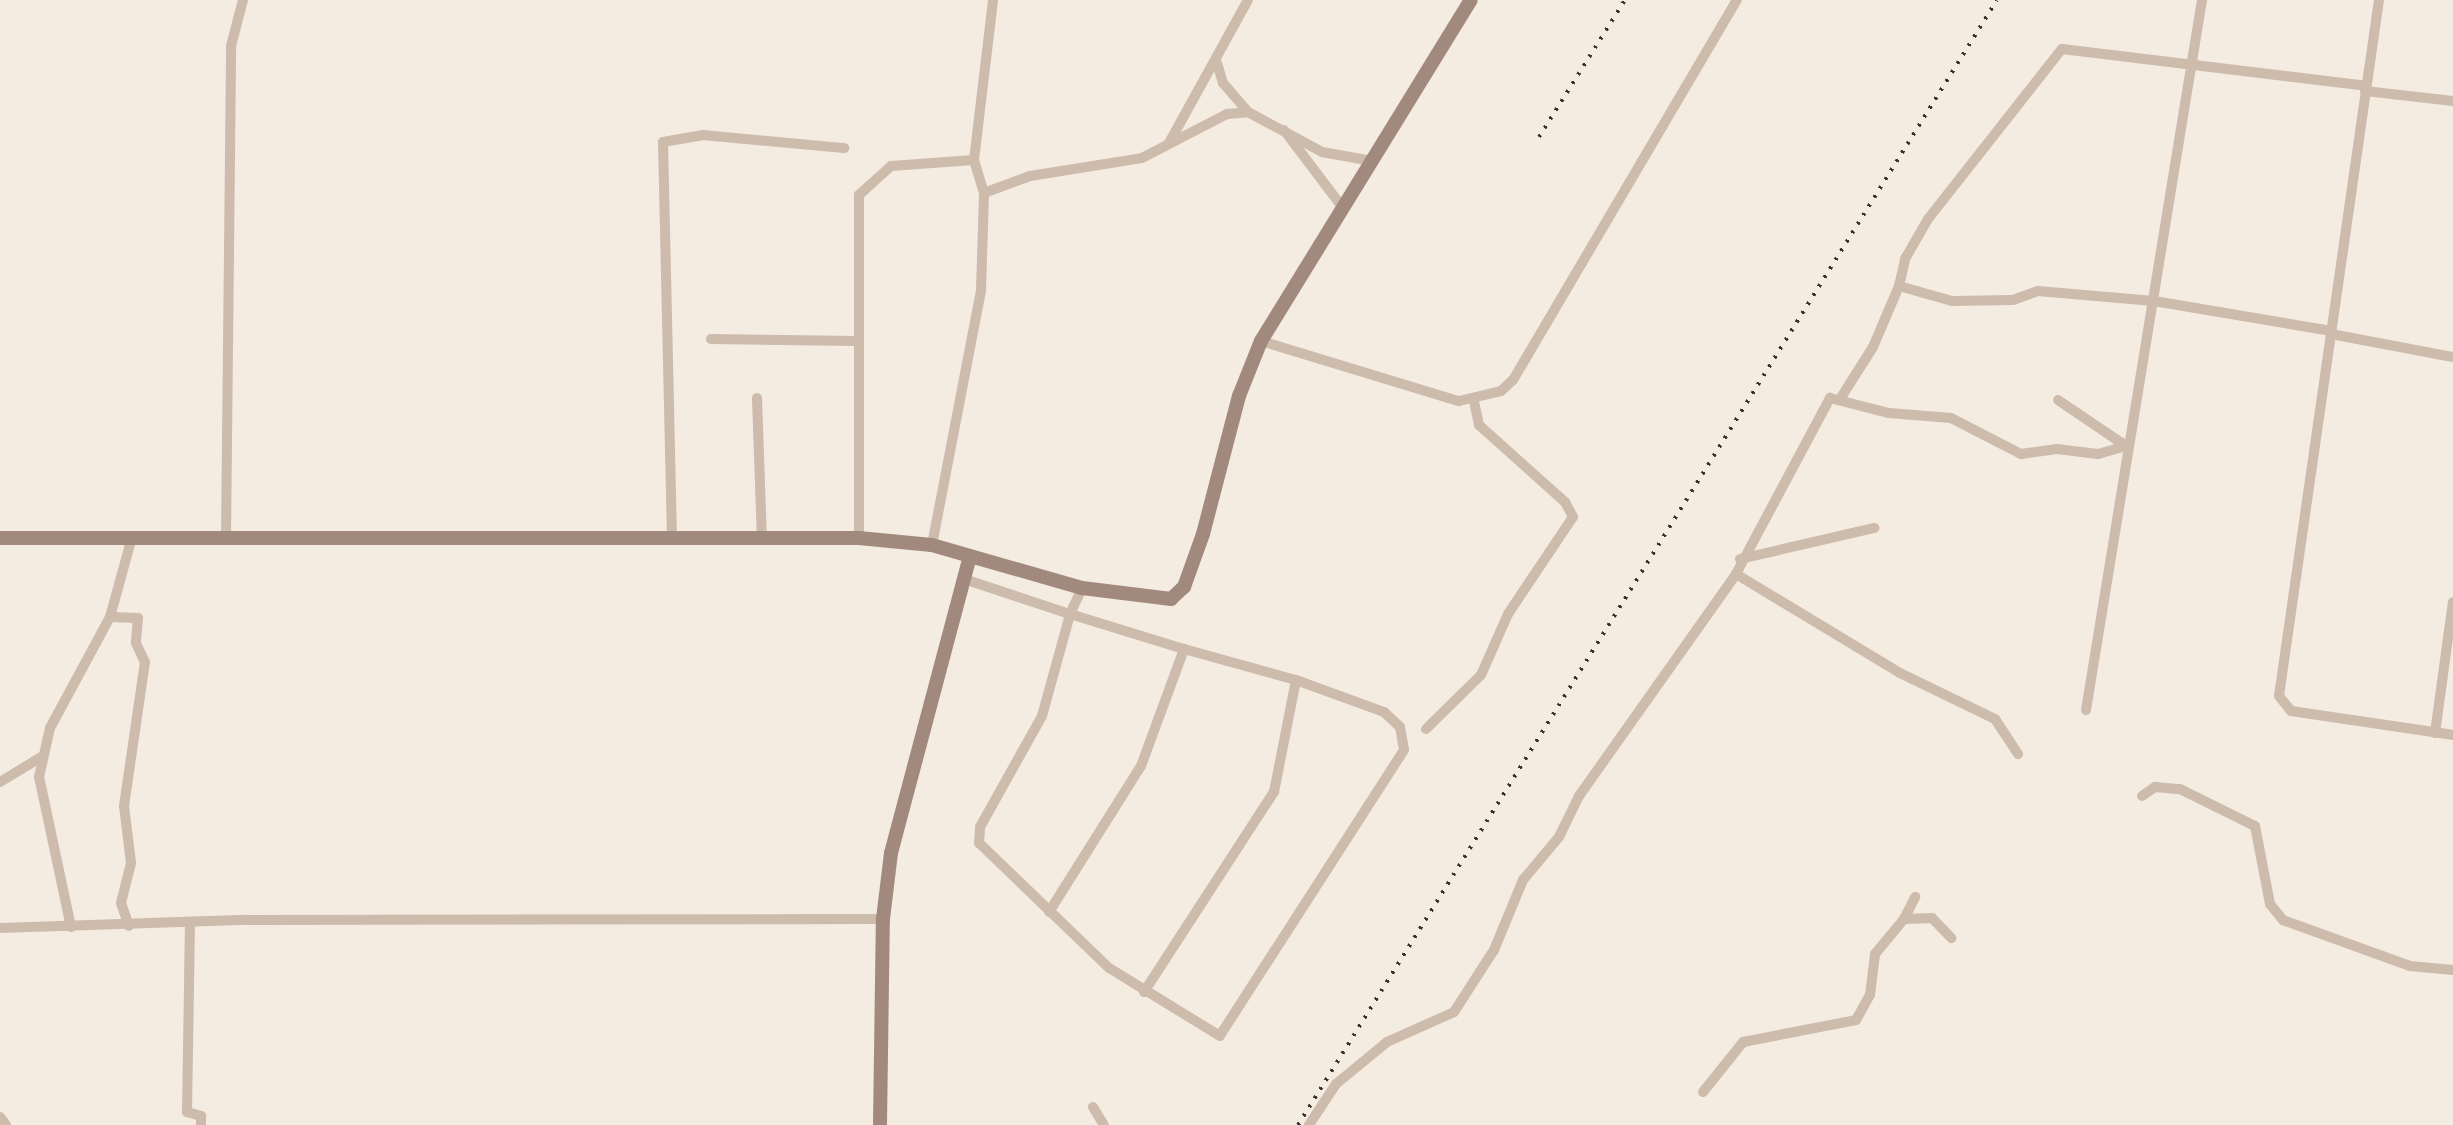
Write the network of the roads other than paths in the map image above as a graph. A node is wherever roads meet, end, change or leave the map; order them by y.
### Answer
1 (242, 0) edge
2 (993, 0) edge
3 (1248, 0) edge
4 (1471, 0) edge
5 (1737, 0) edge
6 (2202, 0) edge
7 (2379, 0) edge
8 (1216, 56) junction
9 (2193, 64) junction
10 (2365, 89) junction
11 (2453, 101) edge
12 (1248, 112) junction
13 (1284, 130) junction
14 (1168, 144) junction
15 (844, 148) dead end
16 (974, 160) junction
17 (1372, 162) junction
18 (984, 193) junction
19 (1343, 208) junction
20 (1899, 286) junction
21 (2154, 301) junction
22 (2331, 333) junction
23 (711, 339) dead end
24 (1261, 341) junction
25 (857, 342) junction
26 (2453, 356) edge
27 (1842, 396) junction
28 (758, 398) dead end
29 (2058, 400) dead end
30 (1474, 402) junction
31 (2126, 446) junction
32 (1874, 528) dead end
33 (132, 537) junction
34 (226, 537) junction
35 (0, 538) edge
36 (672, 538) junction
37 (762, 538) junction
38 (858, 538) junction
39 (932, 545) junction
40 (970, 556) junction
41 (1740, 559) junction
42 (1736, 574) junction
43 (964, 580) junction
44 (1082, 588) junction
45 (2453, 602) edge
46 (1070, 614) junction
47 (110, 617) junction
48 (1184, 649) junction
49 (1296, 680) junction
50 (2086, 710) dead end
51 (1426, 729) dead end
52 (2435, 733) junction
53 (2453, 735) edge
54 (2018, 754) dead end
55 (43, 756) junction
56 (0, 782) edge
57 (2142, 796) dead end
58 (1915, 896) dead end
59 (1049, 912) junction
60 (882, 918) junction
61 (1904, 919) junction
62 (190, 922) junction
63 (129, 926) junction
64 (71, 927) junction
65 (0, 928) edge
66 (1951, 938) dead end
67 (2453, 970) edge
68 (1144, 992) junction
69 (1703, 1092) dead end
70 (1093, 1107) dead end
71 (0, 1117) edge
72 (6, 1125) edge
73 (201, 1125) edge
74 (880, 1125) edge
75 (1104, 1125) edge
76 (1309, 1125) edge

1 - 34 street
2 - 16 street
3 - 8 street
4 - 17 main road
5 - 30 street
6 - 9 street
7 - 10 street
8 - 12 street
8 - 14 street
9 - 10 street
9 - 20 street
9 - 21 street
10 - 11 street
10 - 22 street
12 - 13 street
12 - 14 street
13 - 17 street
13 - 19 street
14 - 18 street
15 - 36 street
16 - 18 street
16 - 25 street
17 - 19 main road
18 - 39 street
19 - 24 main road
20 - 21 street
20 - 27 street
21 - 22 street
21 - 31 street
22 - 26 street
22 - 52 street
23 - 25 street
24 - 30 street
24 - 44 main road
25 - 38 street
27 - 31 street
27 - 41 street
28 - 37 street
29 - 31 street
30 - 51 street
31 - 50 street
32 - 41 street
33 - 34 main road
33 - 35 main road
33 - 47 street
34 - 36 main road
36 - 37 main road
37 - 38 main road
38 - 39 main road
39 - 40 main road
40 - 43 main road
40 - 44 main road
41 - 42 street
42 - 54 street
42 - 76 street
43 - 46 street
43 - 60 main road
44 - 46 street
45 - 52 street
46 - 48 street
46 - 59 street
47 - 55 street
47 - 63 street
48 - 49 street
48 - 59 street
49 - 68 street
49 - 68 street
52 - 53 street
55 - 56 street
55 - 64 street
57 - 67 street
58 - 61 street
59 - 68 street
60 - 62 street
60 - 74 main road
61 - 66 street
61 - 69 street
62 - 63 street
62 - 73 street
63 - 64 street
64 - 65 street
70 - 75 street
71 - 72 street

